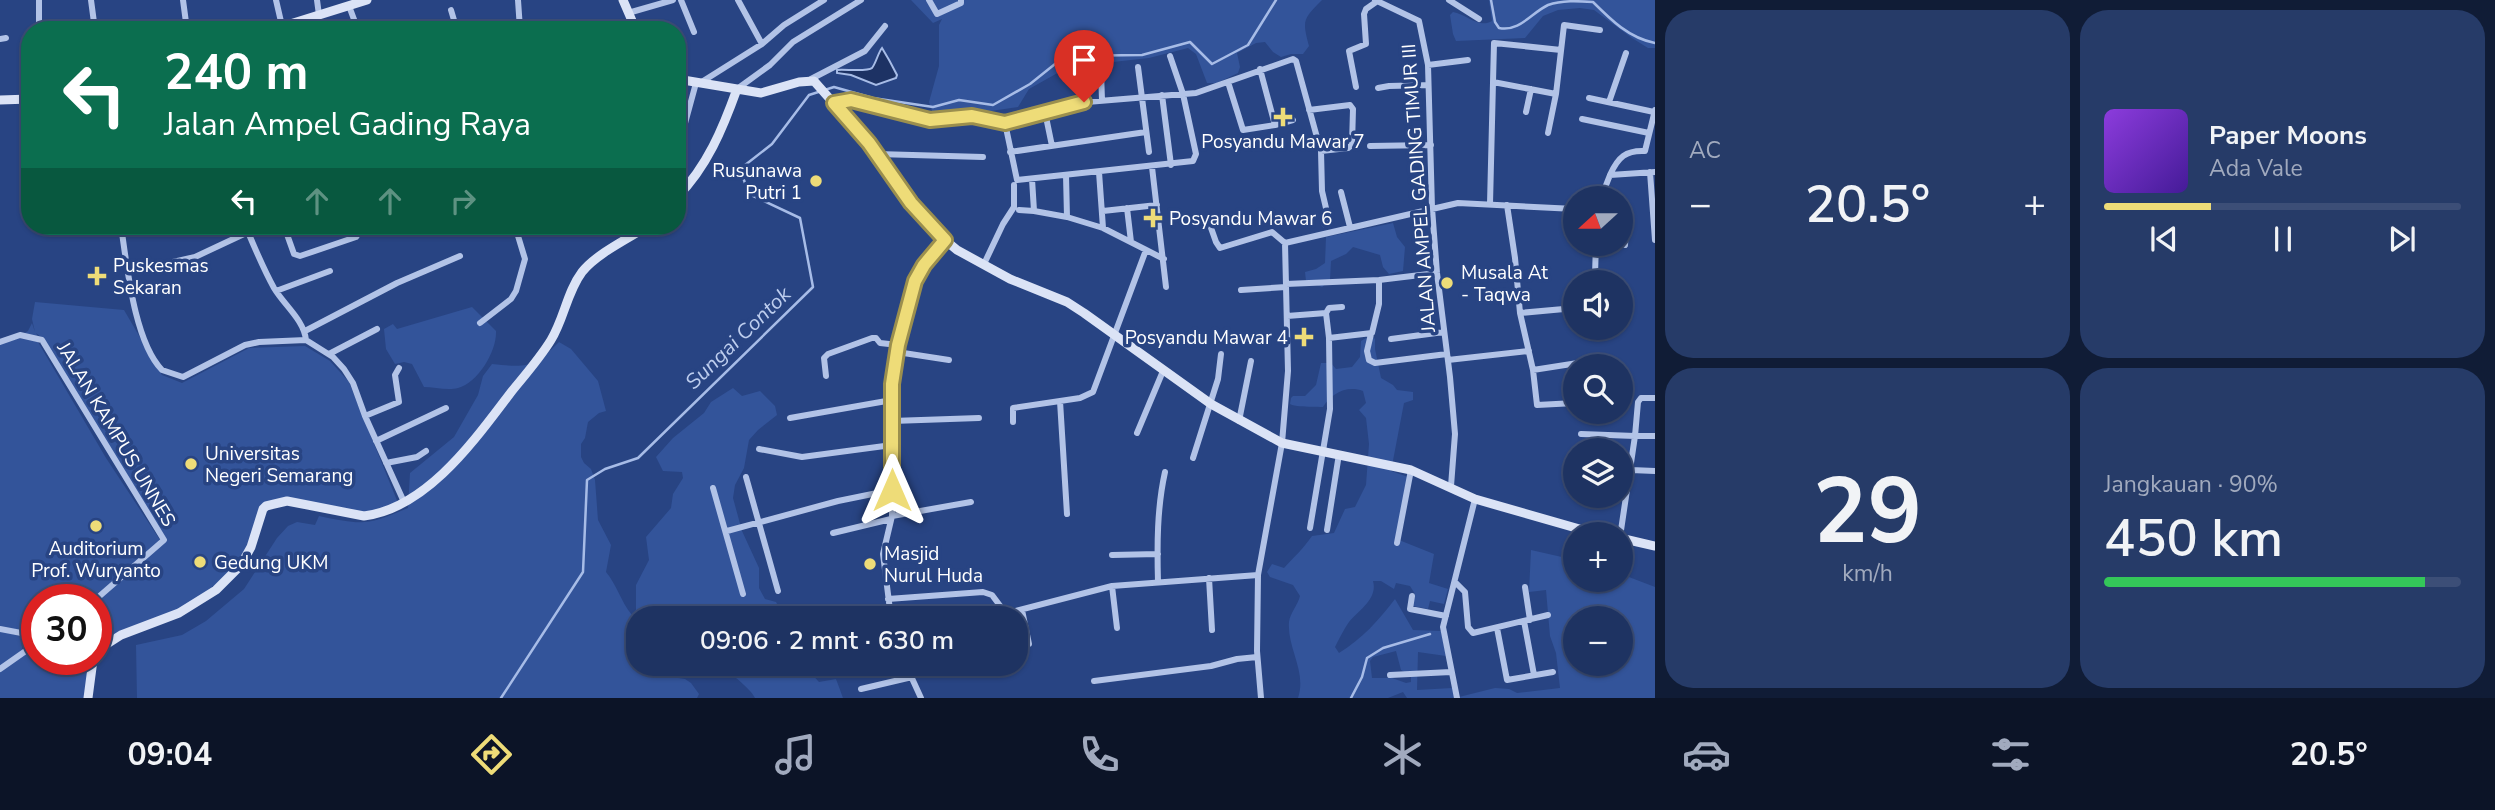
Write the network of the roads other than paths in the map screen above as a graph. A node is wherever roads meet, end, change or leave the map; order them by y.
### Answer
1 (39, 0) edge
2 (91, 0) edge
3 (184, 0) edge
4 (276, 0) edge
5 (317, 0) edge
6 (367, 0) edge
7 (518, 0) edge
8 (623, 0) edge
9 (673, 0) edge
10 (681, 0) edge
11 (738, 0) edge
12 (824, 0) edge
13 (861, 0) edge
14 (929, 0) edge
15 (961, 0) edge
16 (1449, 0) edge
17 (1375, 1) edge
18 (1397, 1) edge
19 (349, 6) junction
20 (1395, 9) junction
21 (451, 10) dead end
22 (628, 13) junction
23 (319, 15) junction
24 (1479, 19) dead end
25 (39, 21) edge
26 (94, 21) edge
27 (186, 21) edge
28 (281, 21) edge
29 (299, 21) edge
30 (355, 21) edge
31 (454, 21) edge
32 (520, 21) edge
33 (632, 21) edge
34 (885, 26) dead end
35 (1600, 30) dead end
36 (694, 32) dead end
37 (762, 44) junction
38 (1561, 51) junction
39 (1626, 53) dead end
40 (1170, 56) dead end
41 (1468, 60) dead end
42 (1428, 65) junction
43 (1139, 66) dead end
44 (1260, 69) junction
45 (1101, 72) dead end
46 (686, 81) edge
47 (814, 82) junction
48 (1228, 82) junction
49 (1493, 82) junction
50 (698, 83) junction
51 (1428, 85) junction
52 (1356, 87) dead end
53 (1378, 88) dead end
54 (737, 89) junction
55 (1531, 89) junction
56 (1183, 94) junction
57 (1556, 94) junction
58 (1162, 95) junction
59 (1143, 97) junction
60 (1589, 98) dead end
61 (21, 99) edge
62 (831, 99) junction
63 (0, 100) edge
64 (1102, 100) junction
65 (1609, 102) junction
66 (1309, 110) junction
67 (1654, 111) edge
68 (1045, 112) junction
69 (1526, 112) dead end
70 (1582, 119) dead end
71 (1293, 120) dead end
72 (686, 121) edge
73 (1005, 123) junction
74 (1275, 125) junction
75 (1146, 132) junction
76 (1548, 132) dead end
77 (1649, 133) junction
78 (1431, 145) junction
79 (1052, 146) junction
80 (1370, 146) dead end
81 (1321, 151) junction
82 (1010, 152) junction
83 (1149, 152) dead end
84 (877, 154) junction
85 (983, 157) dead end
86 (1171, 165) junction
87 (1152, 167) junction
88 (1099, 172) junction
89 (1652, 172) edge
90 (1610, 174) junction
91 (1066, 176) junction
92 (1032, 178) junction
93 (1014, 185) dead end
94 (1606, 186) edge
95 (686, 188) edge
96 (1340, 192) dead end
97 (1490, 204) junction
98 (1157, 205) junction
99 (1507, 205) junction
100 (1127, 208) junction
101 (1432, 208) junction
102 (1019, 209) dead end
103 (1563, 209) edge
104 (1034, 211) junction
105 (1103, 211) junction
106 (1067, 217) junction
107 (1324, 224) dead end
108 (1210, 225) dead end
109 (1350, 227) junction
110 (1103, 228) junction
111 (123, 235) edge
112 (242, 235) edge
113 (249, 235) edge
114 (287, 235) edge
115 (357, 235) edge
116 (518, 235) edge
117 (635, 235) edge
118 (945, 240) junction
119 (1655, 240) edge
120 (1131, 242) junction
121 (1285, 243) junction
122 (1146, 250) junction
123 (460, 256) dead end
124 (1164, 259) junction
125 (984, 264) junction
126 (330, 271) dead end
127 (129, 272) junction
128 (1437, 273) junction
129 (1379, 280) junction
130 (1286, 286) junction
131 (1166, 287) dead end
132 (1241, 290) dead end
133 (276, 291) junction
134 (1342, 307) dead end
135 (1563, 309) edge
136 (1326, 313) junction
137 (1520, 313) junction
138 (1287, 316) junction
139 (480, 323) dead end
140 (377, 329) dead end
141 (305, 331) junction
142 (1444, 332) junction
143 (1371, 334) junction
144 (1115, 335) junction
145 (1329, 338) junction
146 (1391, 339) dead end
147 (306, 340) junction
148 (0, 342) edge
149 (897, 348) junction
150 (1529, 351) junction
151 (329, 354) junction
152 (1221, 354) dead end
153 (1447, 357) junction
154 (949, 360) dead end
155 (1251, 361) dead end
156 (1563, 365) edge
157 (399, 368) dead end
158 (1533, 370) junction
159 (1163, 371) junction
160 (827, 376) dead end
161 (1655, 398) edge
162 (892, 400) junction
163 (1060, 401) junction
164 (1211, 404) junction
165 (1563, 404) edge
166 (446, 408) dead end
167 (365, 416) junction
168 (790, 418) dead end
169 (979, 418) dead end
170 (892, 421) junction
171 (1239, 421) junction
172 (1013, 422) dead end
173 (1137, 433) dead end
174 (1581, 435) dead end
175 (1635, 436) junction
176 (1655, 436) edge
177 (376, 441) junction
178 (1282, 443) junction
179 (892, 445) junction
180 (759, 449) dead end
181 (426, 451) dead end
182 (1323, 452) junction
183 (1633, 453) edge
184 (1339, 454) junction
185 (1193, 458) dead end
186 (386, 463) junction
187 (1410, 470) junction
188 (1633, 470) edge
189 (1655, 471) edge
190 (1165, 472) dead end
191 (746, 477) dead end
192 (1451, 486) junction
193 (713, 488) dead end
194 (892, 490) junction
195 (1475, 499) junction
196 (404, 502) junction
197 (971, 502) dead end
198 (1067, 514) dead end
199 (891, 517) junction
200 (759, 522) junction
201 (1563, 524) edge
202 (1310, 528) dead end
203 (1327, 530) dead end
204 (727, 531) junction
205 (833, 534) dead end
206 (1633, 541) edge
207 (1397, 542) dead end
208 (1655, 546) edge
209 (1158, 554) junction
210 (1112, 555) dead end
211 (1258, 575) junction
212 (1209, 578) junction
213 (1158, 582) junction
214 (1457, 584) junction
215 (112, 585) edge
216 (1112, 586) junction
217 (1525, 587) dead end
218 (778, 590) dead end
219 (743, 594) dead end
220 (1412, 596) dead end
221 (888, 599) junction
222 (889, 606) edge
223 (1000, 606) edge
224 (1028, 608) edge
225 (1548, 615) dead end
226 (1446, 616) junction
227 (1527, 620) junction
228 (1117, 628) dead end
229 (1497, 628) junction
230 (0, 629) edge
231 (1212, 630) dead end
232 (21, 634) edge
233 (1028, 639) edge
234 (112, 641) edge
235 (1029, 644) dead end
236 (21, 655) edge
237 (1257, 657) junction
238 (0, 669) edge
239 (1451, 672) junction
240 (1553, 672) dead end
241 (91, 675) edge
242 (1390, 675) dead end
243 (1534, 676) junction
244 (912, 677) joint
245 (1094, 681) dead end
246 (860, 689) dead end
247 (88, 698) edge
248 (921, 698) edge
249 (1261, 698) edge
250 (1457, 698) edge

1 - 25 street
2 - 26 street
3 - 27 street
4 - 28 street
5 - 23 street
6 - 19 main road
7 - 32 street
8 - 22 main road
9 - 22 street
10 - 36 street
11 - 37 street
12 - 37 street
13 - 54 street
14 - 15 street
16 - 24 street
17 - 20 street, JALAN AMPEL GADING TIMUR III
17 - 52 street
18 - 20 street
19 - 23 main road
19 - 30 street
20 - 42 street, JALAN AMPEL GADING TIMUR III
21 - 31 street
22 - 33 main road
23 - 29 main road
34 - 47 street
35 - 38 street
37 - 50 street
38 - 49 street
38 - 57 street
39 - 65 street
40 - 56 street
41 - 42 street
42 - 51 street, JALAN AMPEL GADING TIMUR III
43 - 59 street
44 - 48 street
44 - 66 street
44 - 74 street
45 - 64 street
46 - 50 main road
47 - 54 main road
47 - 62 main road
48 - 56 street
48 - 74 street
49 - 55 street
49 - 97 street
50 - 54 main road
50 - 72 street
51 - 53 street
51 - 78 street, JALAN AMPEL GADING TIMUR III
54 - 95 main road
55 - 57 street
55 - 69 street
56 - 58 street
56 - 86 street
57 - 76 street
58 - 59 street
58 - 86 street
59 - 64 street
59 - 75 street
60 - 65 street
61 - 63 main road
62 - 73 street
62 - 84 main road
64 - 68 street
65 - 67 street
66 - 81 street
66 - 81 street
67 - 77 street
68 - 73 street
68 - 79 street
70 - 77 street
71 - 74 street
73 - 82 street
75 - 79 street
75 - 83 street
77 - 90 street
78 - 80 street
78 - 101 street, JALAN AMPEL GADING TIMUR III
79 - 82 street
81 - 107 street
82 - 92 street
84 - 85 street
84 - 118 main road
86 - 87 street
87 - 88 street
87 - 98 street
88 - 91 street
88 - 105 street
89 - 90 street
89 - 119 street
90 - 94 street
91 - 92 street
91 - 106 street
92 - 104 street
93 - 125 street
96 - 109 street
97 - 99 street
97 - 101 street
98 - 100 street
98 - 124 street
99 - 103 street
99 - 137 street
100 - 105 street
100 - 120 street
101 - 109 street
101 - 128 street, JALAN AMPEL GADING TIMUR III
102 - 104 street
104 - 106 street
105 - 110 street
106 - 110 street
108 - 121 street
109 - 121 street
110 - 120 street
111 - 127 street
112 - 127 street
113 - 133 street
114 - 115 street
116 - 139 street
117 - 196 main road
118 - 125 main road
118 - 149 street
120 - 122 street
121 - 130 street
122 - 124 street
122 - 144 street
123 - 141 street
124 - 131 street
125 - 144 main road
126 - 133 street
127 - 147 street
128 - 129 street
128 - 142 street, JALAN AMPEL GADING TIMUR III
129 - 130 street
129 - 143 street
130 - 132 street
130 - 138 street
133 - 141 street
134 - 136 street
135 - 137 street
136 - 138 street
136 - 145 street
137 - 150 street
138 - 178 street
140 - 151 street
141 - 147 street
142 - 146 street
142 - 153 street, JALAN AMPEL GADING TIMUR III
143 - 145 street
143 - 153 street
144 - 159 main road
144 - 163 street
145 - 182 street
147 - 151 street
148 - 215 street, JALAN KAMPUS UNNES
149 - 154 street
149 - 160 street
149 - 162 street
150 - 153 street
150 - 158 street
151 - 167 street
152 - 164 street
153 - 192 street, JALAN AMPEL GADING TIMUR III
155 - 171 street
156 - 158 street
157 - 167 street
158 - 165 street
159 - 164 main road
159 - 173 street
161 - 175 street
162 - 168 street
162 - 170 street
163 - 172 street
163 - 198 street
164 - 171 main road
164 - 185 street
166 - 177 street
167 - 177 street
169 - 170 street
170 - 179 street
171 - 178 main road
174 - 175 street
175 - 176 street
175 - 183 street
177 - 186 street
178 - 182 main road
178 - 211 street
179 - 180 street
179 - 194 street
181 - 186 street
182 - 184 main road
182 - 202 street
184 - 187 main road
184 - 203 street
186 - 196 street
187 - 192 main road
187 - 207 street
188 - 189 street
190 - 209 street
191 - 200 street
192 - 195 main road
193 - 204 street
194 - 199 street
194 - 200 street
195 - 201 main road
195 - 214 street
196 - 234 main road
197 - 199 street
199 - 205 street
199 - 221 street
200 - 204 street
200 - 218 street
204 - 219 street
206 - 208 main road
209 - 210 street
209 - 213 street
211 - 212 street
211 - 237 street
212 - 213 street
212 - 231 street
213 - 216 street
214 - 226 street
214 - 229 street
216 - 224 street
216 - 228 street
217 - 227 street
220 - 226 street
221 - 222 street
221 - 223 street
225 - 227 street
226 - 239 street
227 - 229 street
227 - 243 street
229 - 243 street
230 - 232 street
233 - 235 street
236 - 238 street
237 - 245 street
237 - 249 street
239 - 242 street
239 - 250 street
240 - 243 street
241 - 247 main road
244 - 246 street
244 - 248 street

